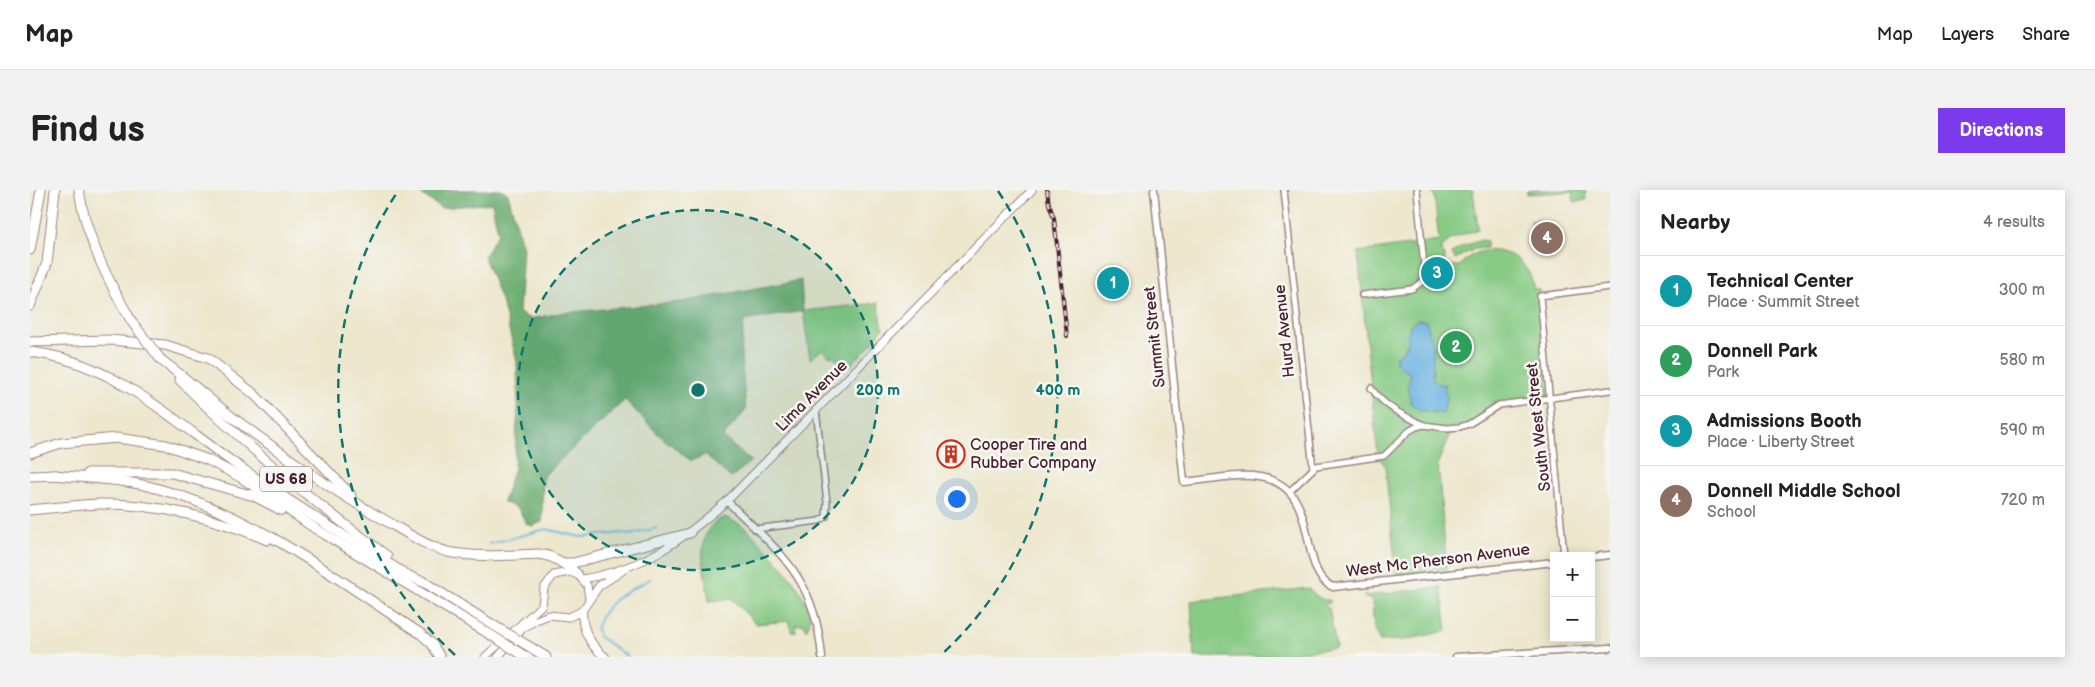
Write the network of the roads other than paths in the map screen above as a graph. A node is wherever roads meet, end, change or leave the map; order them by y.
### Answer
1 (41, 190) edge
2 (55, 190) edge
3 (79, 190) edge
4 (1032, 190) edge
5 (1154, 190) edge
6 (1284, 190) edge
7 (1416, 190) edge
8 (30, 250) edge
9 (1610, 287) edge
10 (1362, 295) dead end
11 (30, 306) edge
12 (30, 342) edge
13 (30, 352) edge
14 (161, 360) junction
15 (1371, 388) dead end
16 (1610, 390) edge
17 (1549, 398) junction
18 (816, 410) junction
19 (1424, 425) junction
20 (30, 453) edge
21 (1313, 468) junction
22 (53, 475) junction
23 (30, 476) edge
24 (1289, 492) junction
25 (727, 502) junction
26 (363, 508) junction
27 (30, 510) edge
28 (316, 529) junction
29 (755, 529) junction
30 (690, 533) junction
31 (1564, 552) edge
32 (1610, 555) edge
33 (1595, 557) edge
34 (311, 561) junction
35 (1550, 562) edge
36 (562, 563) junction
37 (626, 568) junction
38 (580, 577) junction
39 (425, 583) junction
40 (589, 599) junction
41 (582, 611) junction
42 (1610, 648) edge
43 (525, 656) edge
44 (440, 657) edge
45 (485, 657) edge
46 (498, 657) edge
47 (546, 657) edge
48 (605, 657) edge
49 (822, 657) edge
50 (1456, 657) edge

1 - 8 highway
2 - 11 highway
3 - 14 highway, US 68, bridge
4 - 18 main road, Lima Avenue
5 - 24 street, Summit Street
6 - 21 street, Hurd Avenue
7 - 10 street
9 - 17 street, South West Street
12 - 26 highway
13 - 39 highway
14 - 26 highway
14 - 39 highway, US 68
15 - 19 street
16 - 17 street
17 - 19 street
17 - 31 street, South West Street
18 - 25 main road, Lima Avenue
18 - 29 street
19 - 21 street
20 - 28 highway
21 - 24 street
22 - 23 highway, US 68
22 - 28 highway, US 68
22 - 34 highway
24 - 35 street, West Mc Pherson Avenue
25 - 29 street
25 - 30 main road, Lima Avenue
26 - 36 highway
27 - 34 highway
28 - 43 highway, US 68, bridge
29 - 49 street
30 - 36 highway
30 - 37 main road, Lima Avenue
32 - 33 street
34 - 44 highway
36 - 38 highway
37 - 38 main road, Lima Avenue
37 - 40 main road
38 - 40 main road
38 - 45 main road, Lima Avenue
39 - 47 highway, US 68, bridge
40 - 41 main road
41 - 46 main road
41 - 48 highway
42 - 50 street

